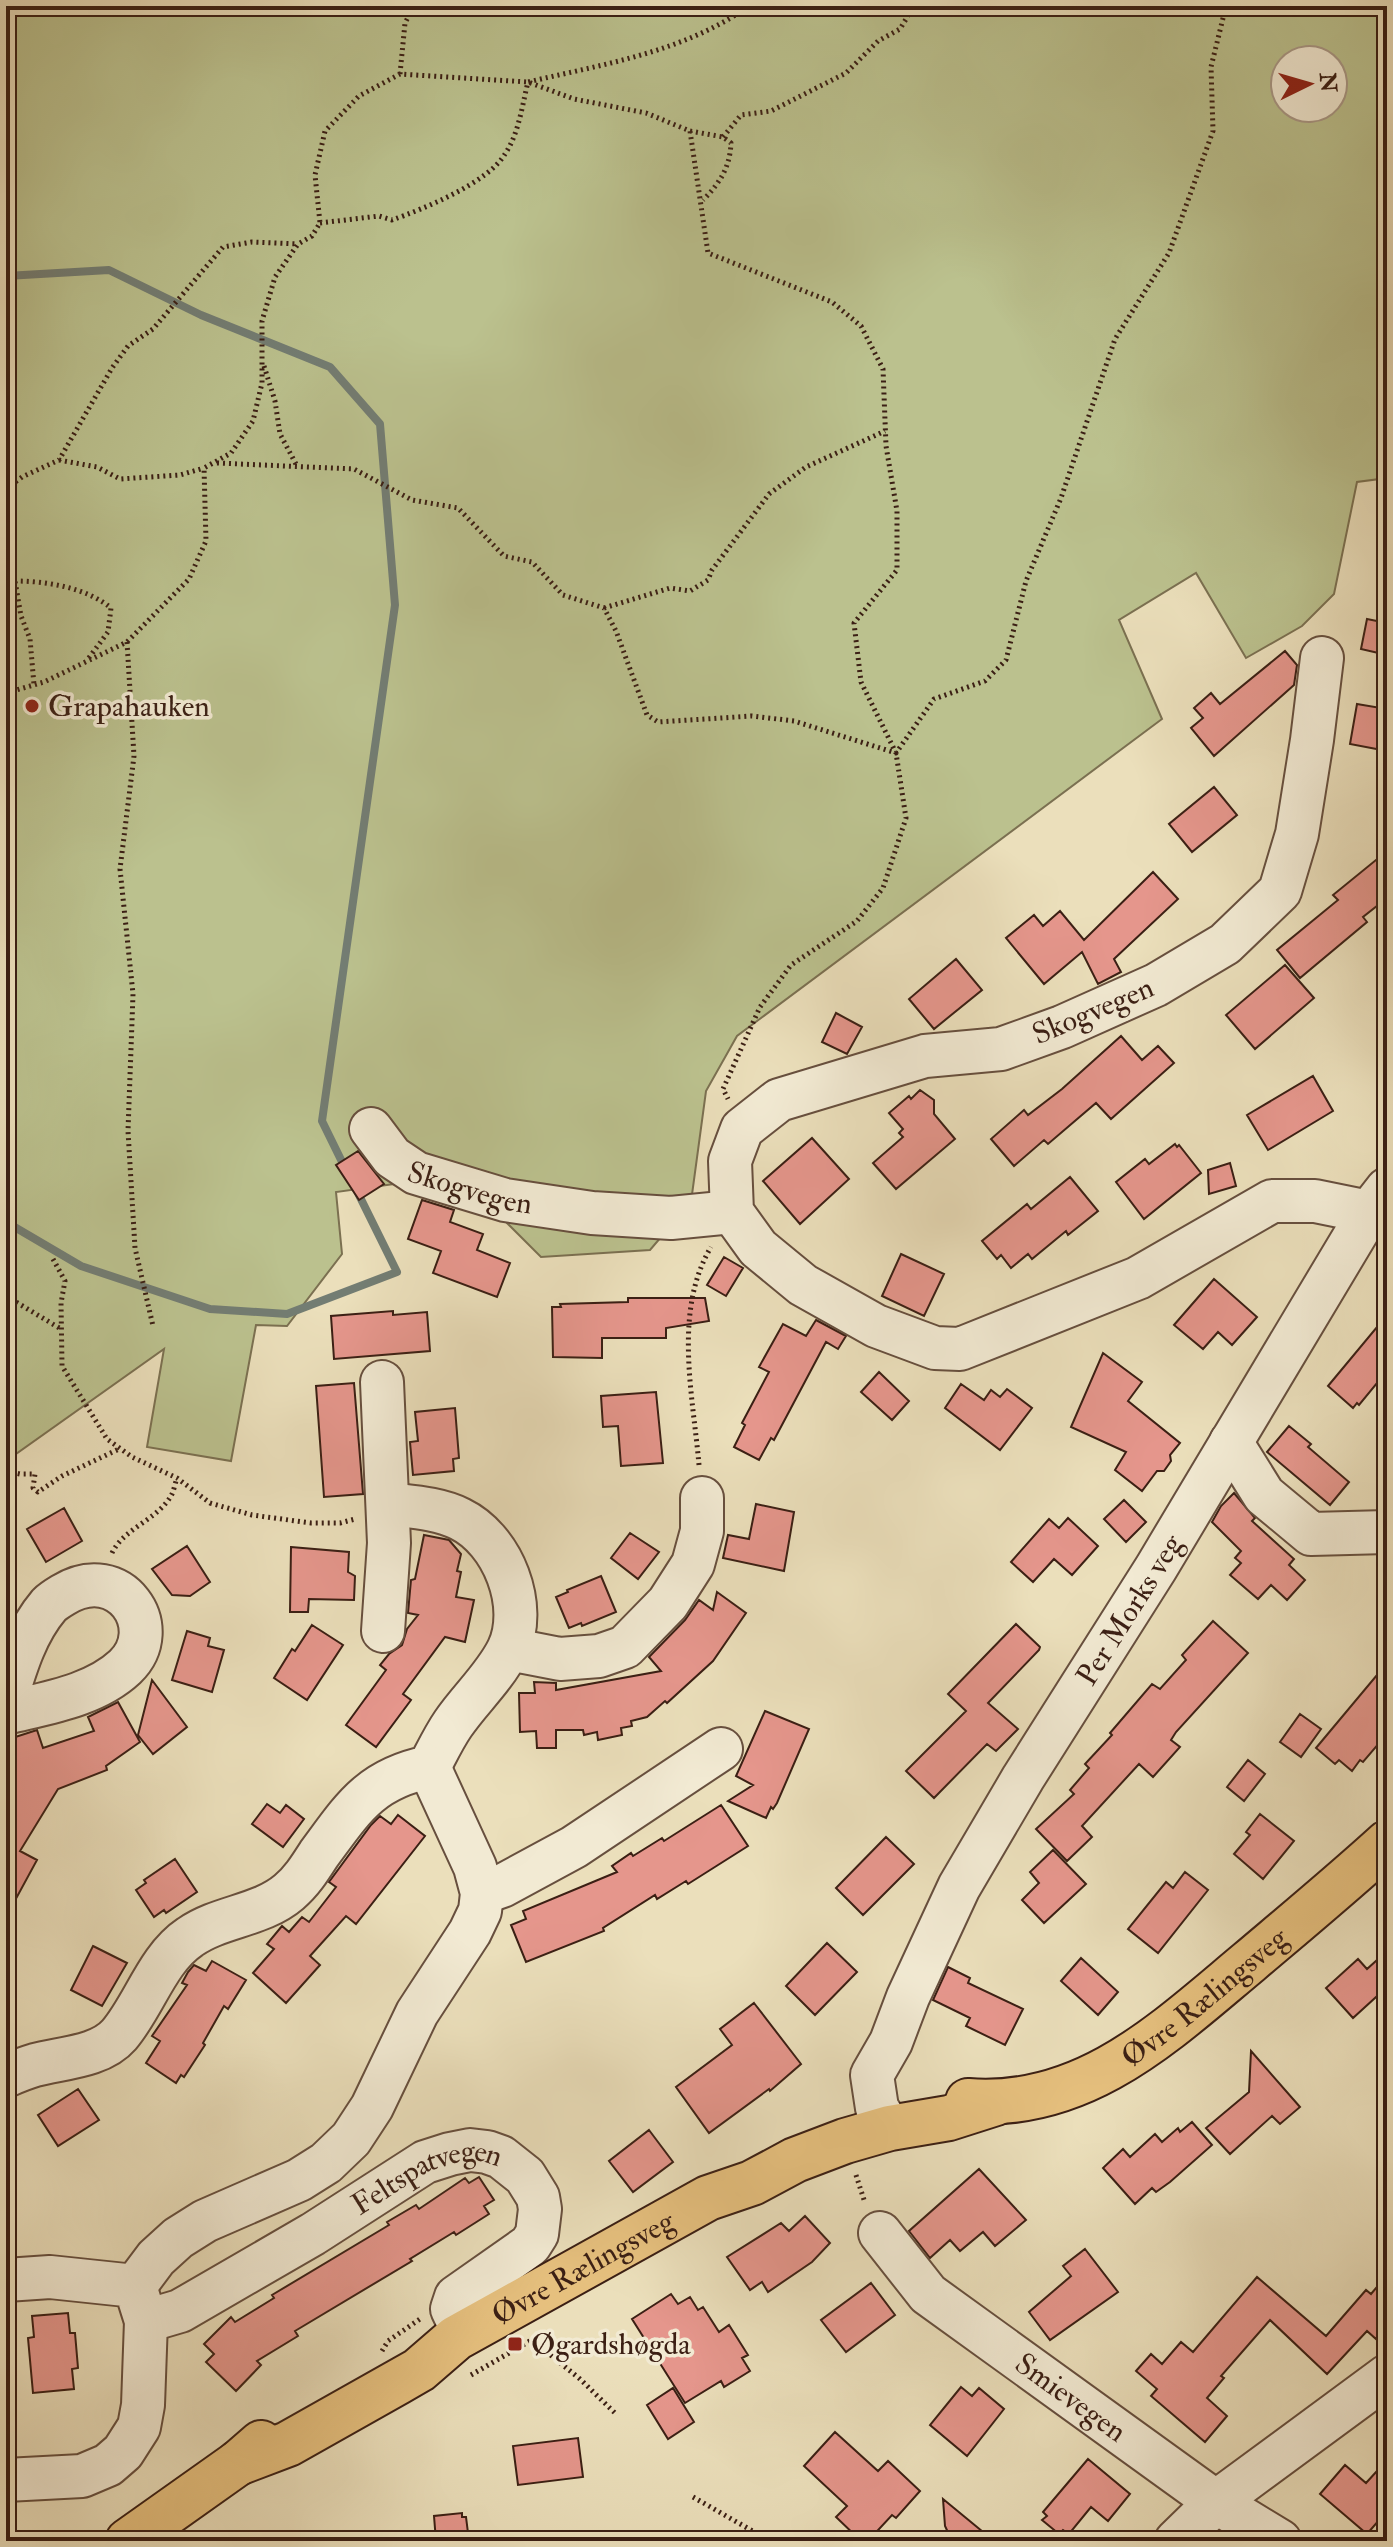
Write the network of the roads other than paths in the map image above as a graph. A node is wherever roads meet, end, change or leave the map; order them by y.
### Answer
1 (1322, 658) dead end
2 (371, 1129) dead end
3 (1378, 1200) edge
4 (732, 1212) junction
5 (382, 1382) dead end
6 (1231, 1442) junction
7 (702, 1498) road end
8 (388, 1504) junction
9 (1387, 1532) edge
10 (383, 1631) dead end
11 (509, 1649) junction
12 (6, 1699) edge
13 (6, 1713) edge
14 (721, 1749) dead end
15 (429, 1767) junction
16 (1387, 1843) edge
17 (482, 1893) junction
18 (6, 2076) edge
19 (888, 2114) junction
20 (880, 2233) road end
21 (6, 2280) edge
22 (140, 2304) junction
23 (460, 2336) junction
24 (1387, 2376) edge
25 (6, 2480) edge
26 (1216, 2502) junction
27 (128, 2541) edge
28 (1176, 2541) edge
29 (1280, 2541) edge

1 - 4 street, Skogvegen
2 - 4 street, Skogvegen
3 - 4 street
3 - 6 street, Per Morks veg
5 - 8 street
6 - 9 street
6 - 19 street, Per Morks veg
7 - 11 street
8 - 10 street
8 - 11 street
11 - 15 street
12 - 13 street
14 - 17 street
15 - 17 street
15 - 18 street
16 - 19 main road, Øvre Rælingsveg
17 - 22 street, Feltspatvegen
19 - 23 main road, Øvre Rælingsveg
20 - 26 street, Smievegen
21 - 22 street, Feltspatvegen
22 - 23 street, Feltspatvegen
22 - 25 street
23 - 27 main road, Øvre Rælingsveg
24 - 26 street
26 - 28 street
26 - 29 street, Smievegen

